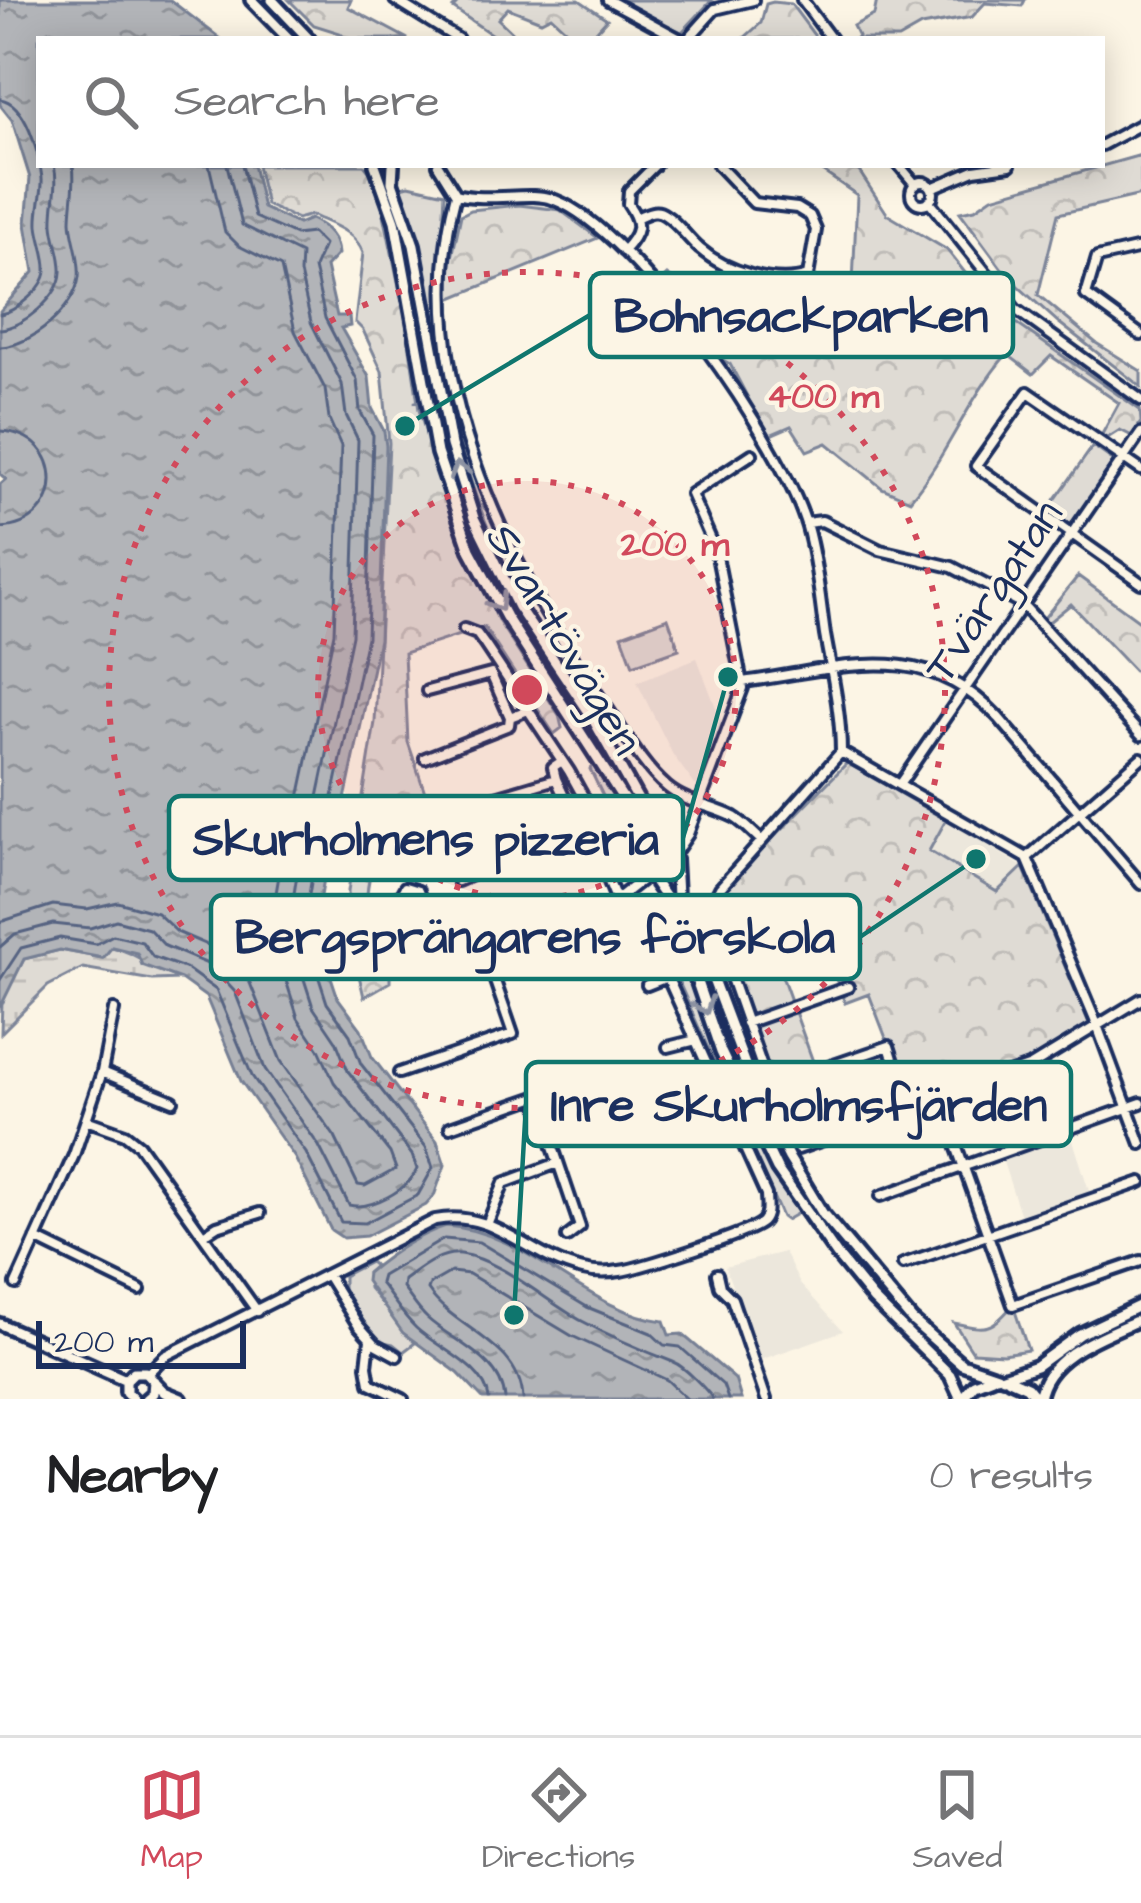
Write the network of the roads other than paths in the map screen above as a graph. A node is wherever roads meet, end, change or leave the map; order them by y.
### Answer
1 (251, 0) edge
2 (272, 0) edge
3 (395, 0) edge
4 (608, 0) edge
5 (753, 0) edge
6 (802, 0) edge
7 (286, 36) edge
8 (306, 36) edge
9 (453, 36) edge
10 (678, 36) edge
11 (687, 36) edge
12 (829, 36) edge
13 (1141, 124) edge
14 (1105, 143) edge
15 (377, 168) edge
16 (392, 168) edge
17 (440, 168) edge
18 (652, 168) edge
19 (721, 168) edge
20 (902, 168) edge
21 (988, 168) edge
22 (388, 183) junction
23 (915, 184) junction
24 (932, 188) junction
25 (456, 194) junction
26 (393, 197) junction
27 (929, 201) junction
28 (638, 217) junction
29 (1141, 248) edge
30 (623, 251) junction
31 (1141, 335) edge
32 (1141, 400) edge
33 (1141, 434) edge
34 (752, 454) dead end
35 (1124, 458) junction
36 (1141, 470) edge
37 (806, 523) junction
38 (1070, 535) junction
39 (1141, 583) edge
40 (1022, 604) junction
41 (464, 629) dead end
42 (831, 668) junction
43 (506, 677) junction
44 (495, 682) junction
45 (742, 682) junction
46 (966, 687) junction
47 (427, 692) dead end
48 (528, 710) junction
49 (510, 717) junction
50 (1141, 735) edge
51 (841, 752) junction
52 (425, 758) dead end
53 (1141, 758) edge
54 (562, 760) junction
55 (556, 779) junction
56 (898, 785) junction
57 (700, 804) junction
58 (1080, 813) junction
59 (594, 816) junction
60 (436, 822) dead end
61 (576, 823) junction
62 (762, 841) junction
63 (671, 854) junction
64 (1027, 858) junction
65 (647, 859) junction
66 (676, 869) junction
67 (650, 876) junction
68 (458, 881) dead end
69 (1141, 884) edge
70 (617, 900) junction
71 (434, 933) junction
72 (764, 945) dead end
73 (484, 949) junction
74 (724, 958) junction
75 (668, 976) junction
76 (646, 986) dead end
77 (848, 987) dead end
78 (1141, 999) edge
79 (114, 1010) dead end
80 (746, 1023) junction
81 (1098, 1026) junction
82 (696, 1040) junction
83 (668, 1047) dead end
84 (102, 1072) junction
85 (400, 1073) dead end
86 (769, 1088) junction
87 (939, 1098) junction
88 (173, 1101) dead end
89 (724, 1103) junction
90 (1141, 1103) edge
91 (909, 1109) junction
92 (1129, 1109) junction
93 (706, 1112) dead end
94 (86, 1120) junction
95 (450, 1127) dead end
96 (1141, 1144) edge
97 (559, 1162) junction
98 (963, 1168) junction
99 (1141, 1182) edge
100 (881, 1196) dead end
101 (260, 1213) dead end
102 (488, 1222) junction
103 (203, 1234) junction
104 (567, 1237) dead end
105 (988, 1238) junction
106 (36, 1239) junction
107 (1141, 1261) edge
108 (903, 1264) dead end
109 (717, 1274) dead end
110 (327, 1275) junction
111 (16, 1284) dead end
112 (140, 1290) dead end
113 (1141, 1305) edge
114 (257, 1311) junction
115 (1141, 1319) edge
116 (0, 1324) edge
117 (370, 1338) junction
118 (397, 1356) dead end
119 (151, 1377) junction
120 (1000, 1377) junction
121 (126, 1380) junction
122 (132, 1399) edge
123 (146, 1399) edge
124 (181, 1399) edge
125 (403, 1399) edge
126 (766, 1399) edge
127 (961, 1399) edge
128 (1038, 1399) edge

1 - 7 main road
2 - 8 main road
3 - 9 street
4 - 10 street
5 - 11 street
6 - 12 street
13 - 14 street
15 - 22 main road, Svartövägen
16 - 22 main road, Svartövägen
17 - 25 street
18 - 28 street
19 - 28 street
20 - 23 street
21 - 24 street
22 - 26 main road, Svartövägen
23 - 24 street
23 - 27 street
24 - 27 street
25 - 30 street
25 - 57 street
63 -> 26 main road, Svartövägen
26 -> 65 main road, Svartövägen
27 - 32 street
28 - 30 street
29 - 31 street
30 - 37 street
33 - 35 street, Tvärgatan
34 - 45 street
35 - 36 street
35 - 38 street, Tvärgatan
35 - 38 street
37 - 40 street
37 - 42 street
38 - 39 street
38 - 40 street, Tvärgatan
40 - 46 street, Tvärgatan
40 - 50 street
41 - 43 street
42 - 45 street
42 - 46 street
42 - 51 street
43 - 44 street
43 - 48 street
44 - 47 street
44 - 49 street
45 - 57 street
46 - 56 street, Tvärgatan
46 - 58 street
48 - 49 street
48 - 54 street
49 - 52 street
51 - 56 street
51 - 62 street
53 - 58 street
54 - 55 street
54 - 59 street
55 - 60 street
55 - 61 street
56 - 64 street
57 - 62 street
57 - 63 street
58 - 64 street
58 - 69 street
59 - 61 street
59 - 70 street
61 - 68 street
62 - 74 street
63 - 65 main road
63 - 66 main road
64 - 81 street
65 - 67 main road
66 - 67 main road
66 - 120 main road
67 - 70 street
67 -> 127 main road
70 - 73 street
70 - 75 street
71 - 71 street
71 - 73 street
72 - 74 street
73 - 85 street
74 - 80 street
75 - 76 street
75 - 82 street
77 - 80 street
78 - 81 street
79 - 84 street
80 - 86 street
81 - 87 street
81 - 92 street
82 - 83 street
82 - 89 street
84 - 88 street
84 - 94 street
86 - 91 street
86 - 91 street
87 - 91 street
87 - 98 street
89 - 93 street
89 - 102 street
90 - 92 street
92 - 96 street
92 - 98 street
94 - 103 street
94 - 106 street
95 - 97 street
97 - 102 street
97 - 104 street
98 - 100 street
98 - 105 street
99 - 105 street
101 - 103 street
102 - 110 street
103 - 114 street
105 - 107 street
105 - 108 street
106 - 111 street
106 - 112 street
109 - 126 street
110 - 114 street
110 - 117 street
113 - 120 main road
114 - 119 street
115 - 128 main road
116 - 121 main road
117 - 118 street
117 - 125 street
119 - 121 main road
119 - 123 main road
119 - 124 main road
120 - 127 main road
120 - 128 main road
121 - 122 main road

